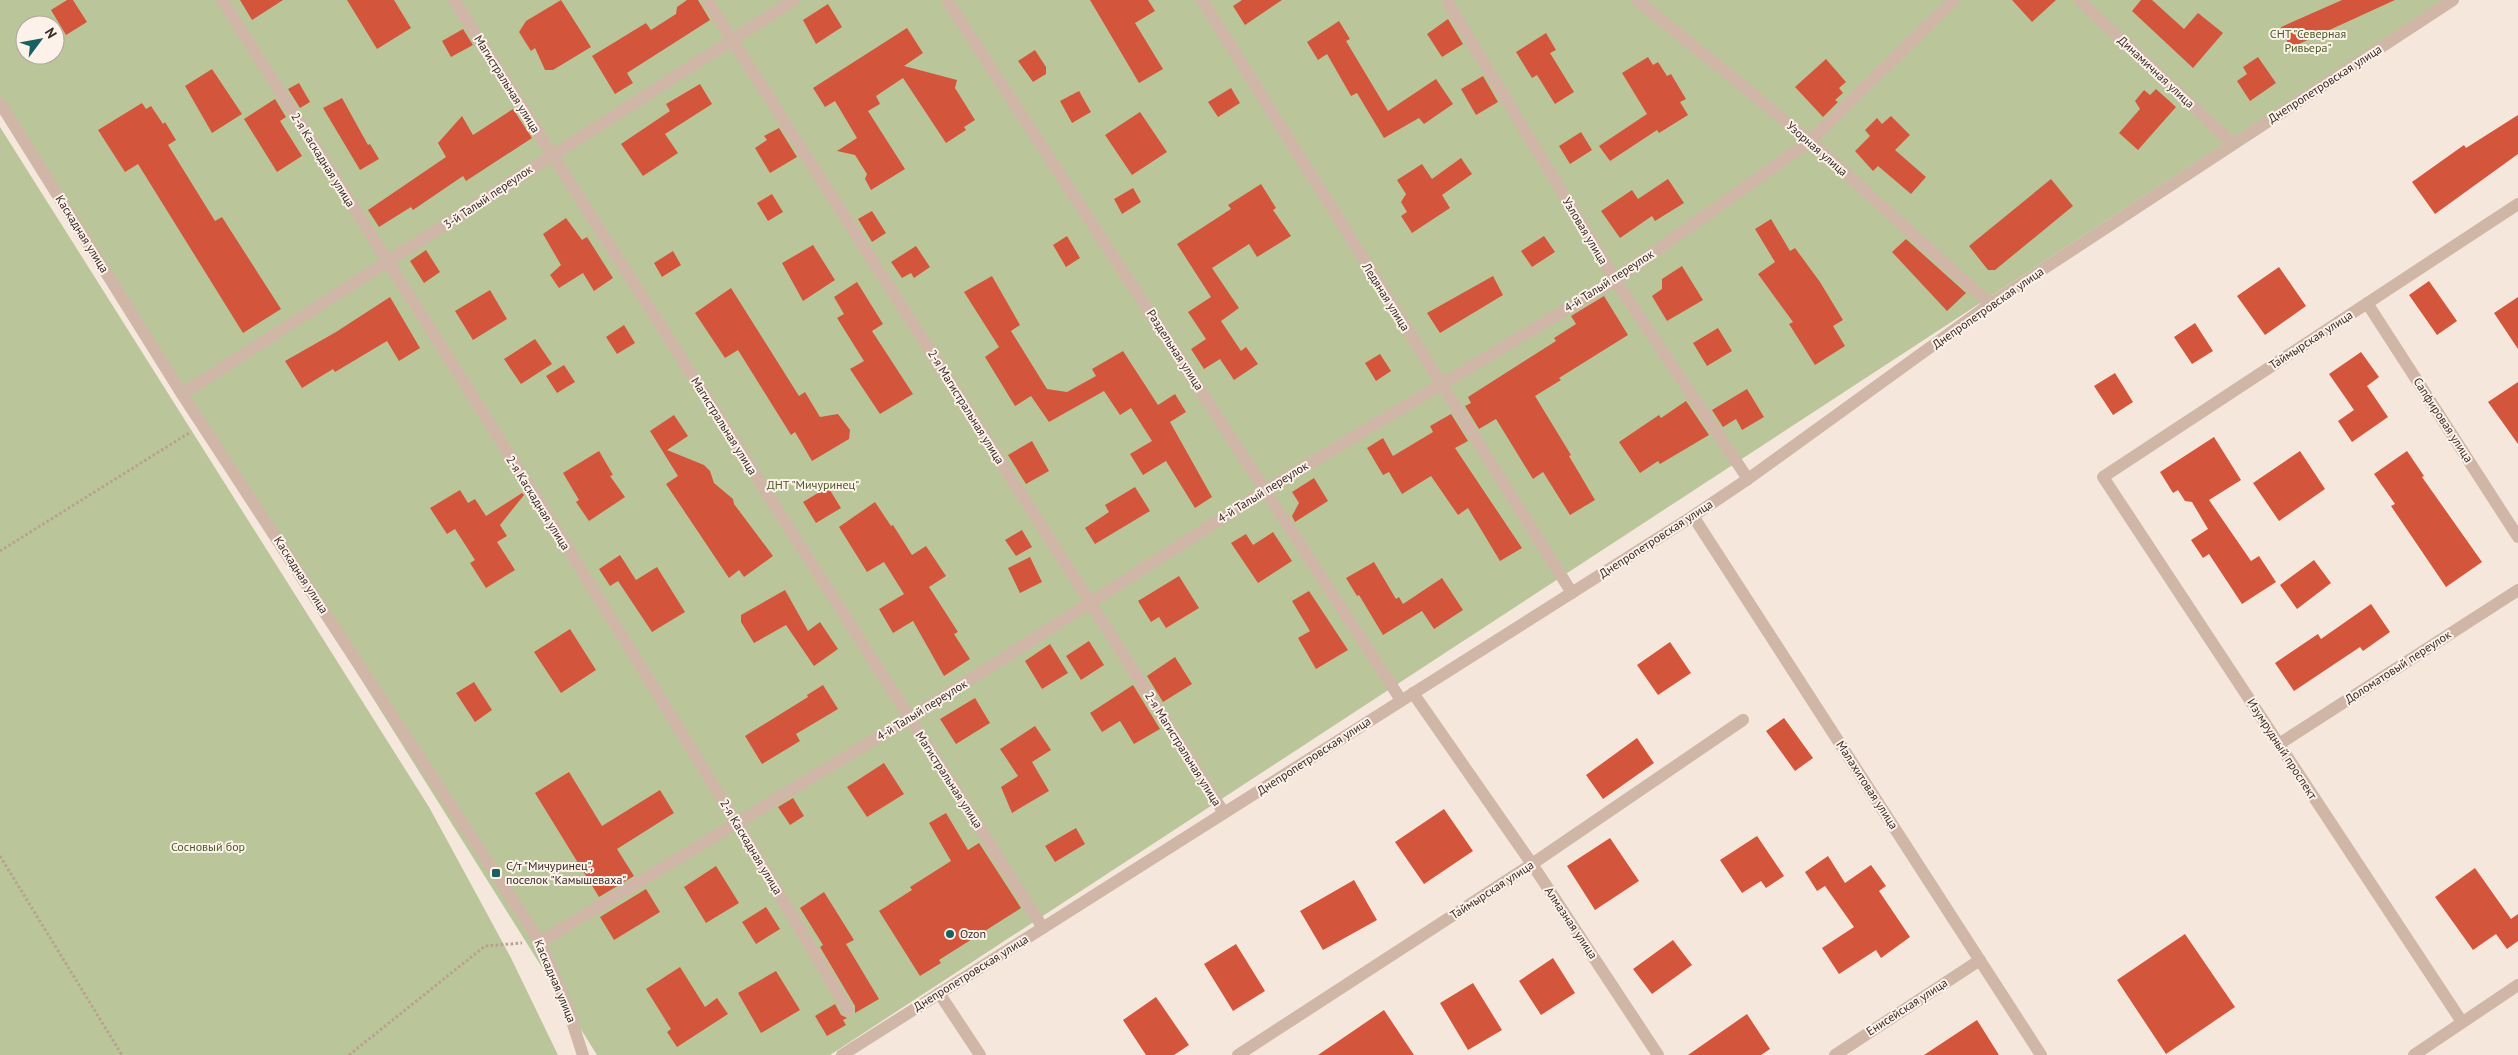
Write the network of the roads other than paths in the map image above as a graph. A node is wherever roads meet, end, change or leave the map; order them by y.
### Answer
1 (222, 0) edge
2 (454, 0) edge
3 (708, 0) edge
4 (794, 0) edge
5 (948, 0) edge
6 (1202, 0) edge
7 (1637, 0) edge
8 (1954, 0) edge
9 (2079, 0) edge
10 (2453, 0) edge
11 (1448, 3) dead end
12 (732, 39) junction
13 (0, 104) edge
14 (1810, 141) junction
15 (2233, 144) junction
16 (551, 154) junction
17 (2518, 204) edge
18 (389, 263) junction
19 (1615, 280) junction
20 (2368, 303) junction
21 (1990, 304) junction
22 (1441, 384) junction
23 (182, 394) junction
24 (2103, 477) joint
25 (1748, 479) junction
26 (1266, 490) junction
27 (1693, 516) junction
28 (2518, 537) edge
29 (2518, 590) edge
30 (1572, 593) junction
31 (1091, 602) junction
32 (1413, 693) junction
33 (1401, 700) junction
34 (910, 718) junction
35 (1743, 720) dead end
36 (2279, 744) junction
37 (1224, 814) junction
38 (737, 822) junction
39 (1532, 864) junction
40 (1043, 928) junction
41 (540, 942) junction
42 (1980, 960) junction
43 (2518, 985) edge
44 (939, 993) junction
45 (848, 1010) dead end
46 (2462, 1022) junction
47 (583, 1055) edge
48 (842, 1055) edge
49 (980, 1055) edge
50 (1238, 1055) edge
51 (1658, 1055) edge
52 (1835, 1055) edge
53 (2041, 1055) edge
54 (2416, 1055) edge

1 - 18 street, 2-я Каскадная улица
2 - 16 street, Магистральная улица
3 - 12 street, 2-я Магистральная улица
4 - 12 street, 3-й Талый переулок
5 - 26 street, Раздельная улица
6 - 22 street, Ледяная улица
7 - 14 street, Узорная улица
8 - 14 street, 4-й Талый переулок
9 - 15 street, Динамичная улица
10 - 15 street, Днепропетровская улица
11 - 19 street, Узловая улица
12 - 16 street, 3-й Талый переулок
12 - 31 street, 2-я Магистральная улица
13 - 23 street, Каскадная улица
14 - 19 street, 4-й Талый переулок
14 - 21 street, Узорная улица
15 - 21 street, Днепропетровская улица
16 - 18 street, 3-й Талый переулок
16 - 34 street, Магистральная улица
17 - 20 street, Таймырская улица
18 - 23 street, 3-й Талый переулок
18 - 38 street, 2-я Каскадная улица
19 - 22 street, 4-й Талый переулок
19 - 25 street, Узловая улица
20 - 24 street, Таймырская улица
20 - 28 street, Сапфировая улица
21 - 25 street, Днепропетровская улица
22 - 26 street, 4-й Талый переулок
22 - 30 street, Ледяная улица
23 - 41 street, Каскадная улица
24 - 36 street, Изумрудный проспект
25 - 27 street, Днепропетровская улица
26 - 31 street, 4-й Талый переулок
26 - 33 street, Раздельная улица
27 - 30 street, Днепропетровская улица
27 - 42 street, Малахитовая улица
29 - 36 street, Доломатовый переулок
30 - 32 street, Днепропетровская улица
31 - 34 street, 4-й Талый переулок
31 - 37 street, 2-я Магистральная улица
32 - 33 street, Днепропетровская улица
32 - 39 street, Алмазная улица
33 - 37 street, Днепропетровская улица
34 - 38 street, 4-й Талый переулок
34 - 40 street, Магистральная улица
35 - 39 street, Таймырская улица
36 - 46 street, Изумрудный проспект
37 - 40 street, Днепропетровская улица
38 - 41 street, 4-й Талый переулок
38 - 45 street, 2-я Каскадная улица
39 - 50 street, Таймырская улица
39 - 51 street, Алмазная улица
40 - 44 street, Днепропетровская улица
41 - 47 street, Каскадная улица
42 - 52 street, Енисейская улица
42 - 53 street, Малахитовая улица
43 - 46 street
44 - 48 street, Днепропетровская улица
44 - 49 street
46 - 54 street

